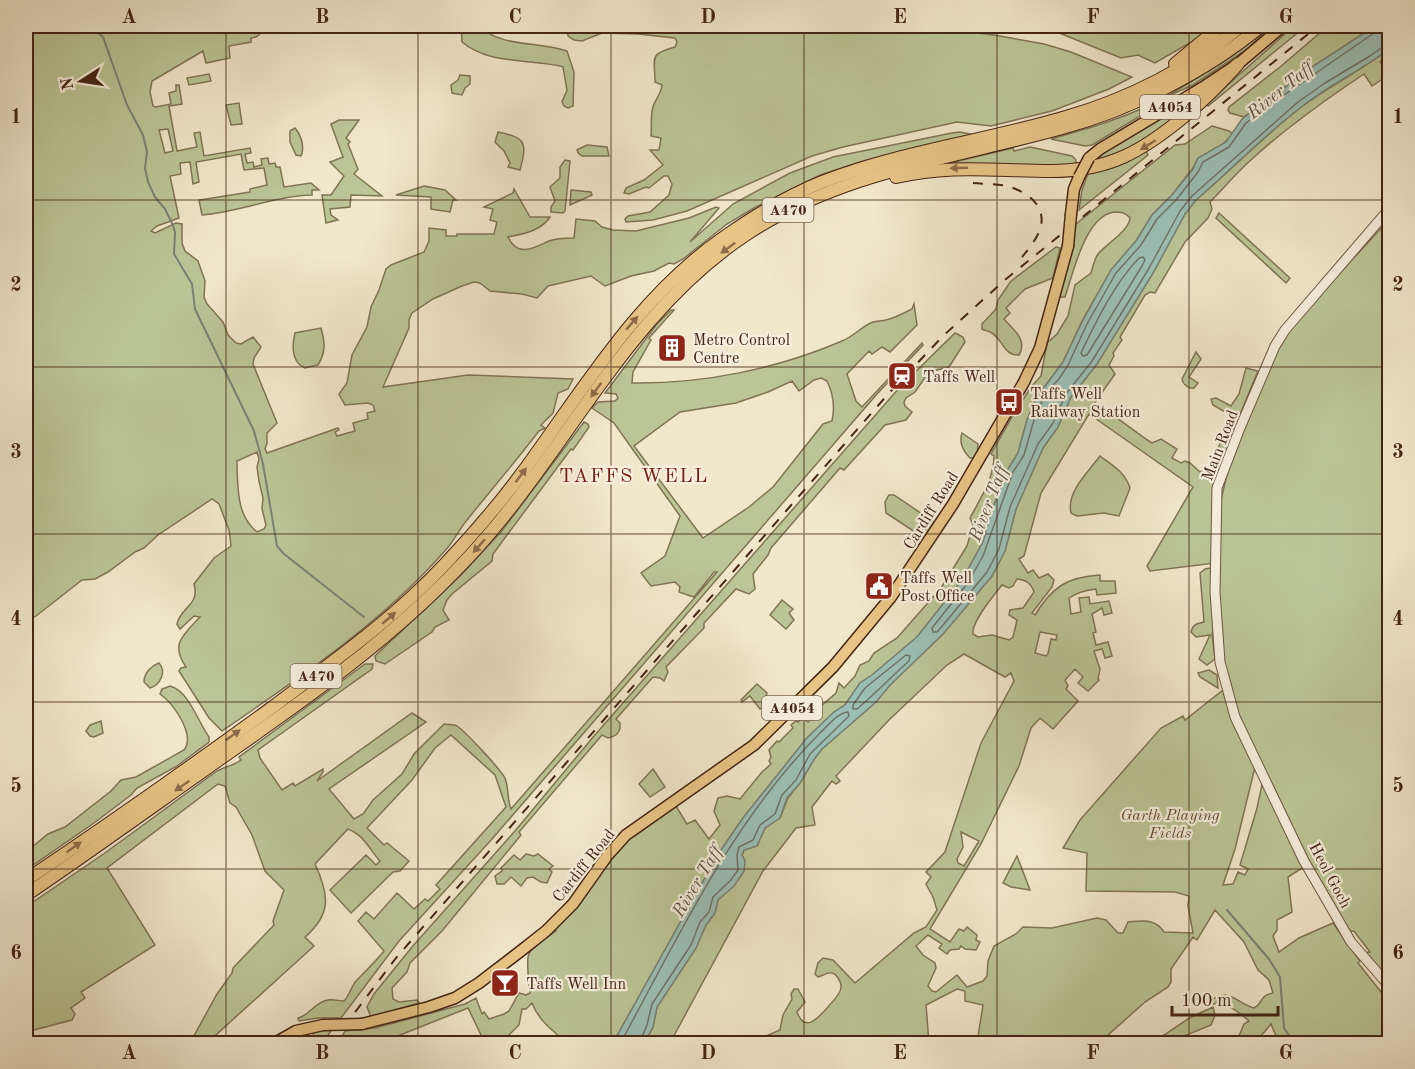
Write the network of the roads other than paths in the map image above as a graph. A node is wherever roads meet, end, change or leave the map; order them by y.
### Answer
1 (1221, 26) edge
2 (1241, 26) edge
3 (1261, 26) edge
4 (1283, 26) edge
5 (1238, 64) junction
6 (1159, 79) junction
7 (828, 191) junction
8 (1389, 208) edge
9 (1260, 768) joint
10 (26, 880) edge
11 (26, 896) edge
12 (1389, 987) edge
13 (273, 1044) edge

1 - 6 highway
2 - 6 highway, A470
3 - 7 highway, A470
4 - 5 main road, Cardiff Road / A4054
5 -> 7 highway
5 - 13 main road, Cardiff Road / A4054, bridge
10 -> 6 highway, A470
7 -> 11 highway, A470
8 - 9 street, Main Road
9 - 12 street, Heol Goch

